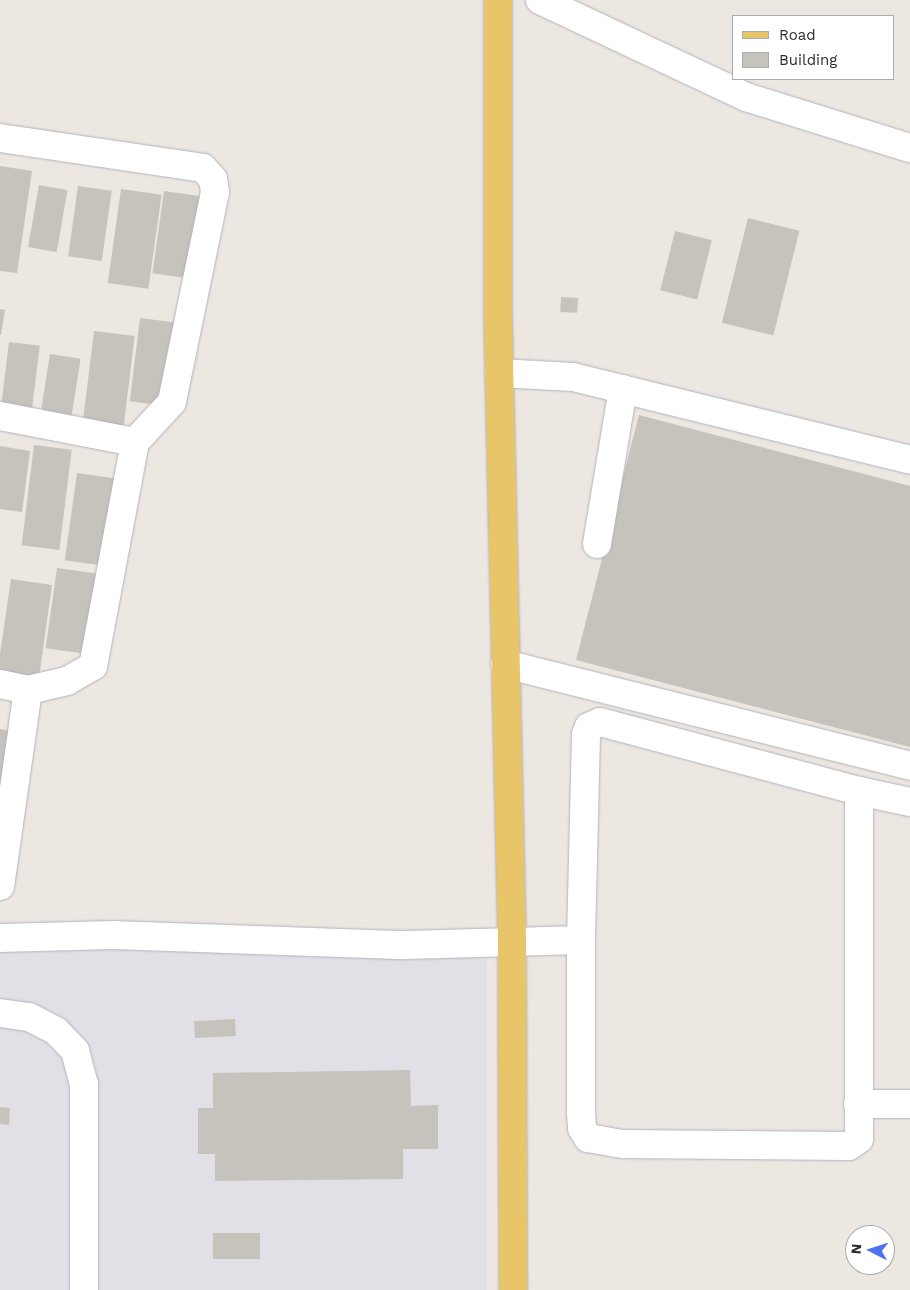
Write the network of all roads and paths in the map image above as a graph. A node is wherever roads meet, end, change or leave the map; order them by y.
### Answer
1 (498, 0) edge
2 (540, 0) edge
3 (0, 138) edge
4 (910, 148) edge
5 (498, 373) junction
6 (623, 389) junction
7 (0, 416) edge
8 (135, 442) junction
9 (910, 460) edge
10 (597, 544) dead end
11 (505, 664) junction
12 (0, 684) edge
13 (28, 690) junction
14 (910, 766) edge
15 (859, 791) junction
16 (910, 802) edge
17 (0, 886) edge
18 (0, 938) edge
19 (581, 940) junction
20 (512, 941) junction
21 (0, 1013) edge
22 (858, 1104) junction
23 (910, 1104) edge
24 (84, 1290) edge
25 (513, 1290) edge

1 - 5 main road
2 - 4 street
3 - 8 street
5 - 6 street
5 - 11 main road
6 - 9 street
6 - 10 street
7 - 8 street
8 - 13 street
11 - 14 street
11 - 20 main road
12 - 13 street
13 - 17 street
15 - 16 street
15 - 19 street
15 - 22 street
18 - 20 street
19 - 20 street
19 - 22 street
20 - 25 main road
21 - 24 street
22 - 23 street

